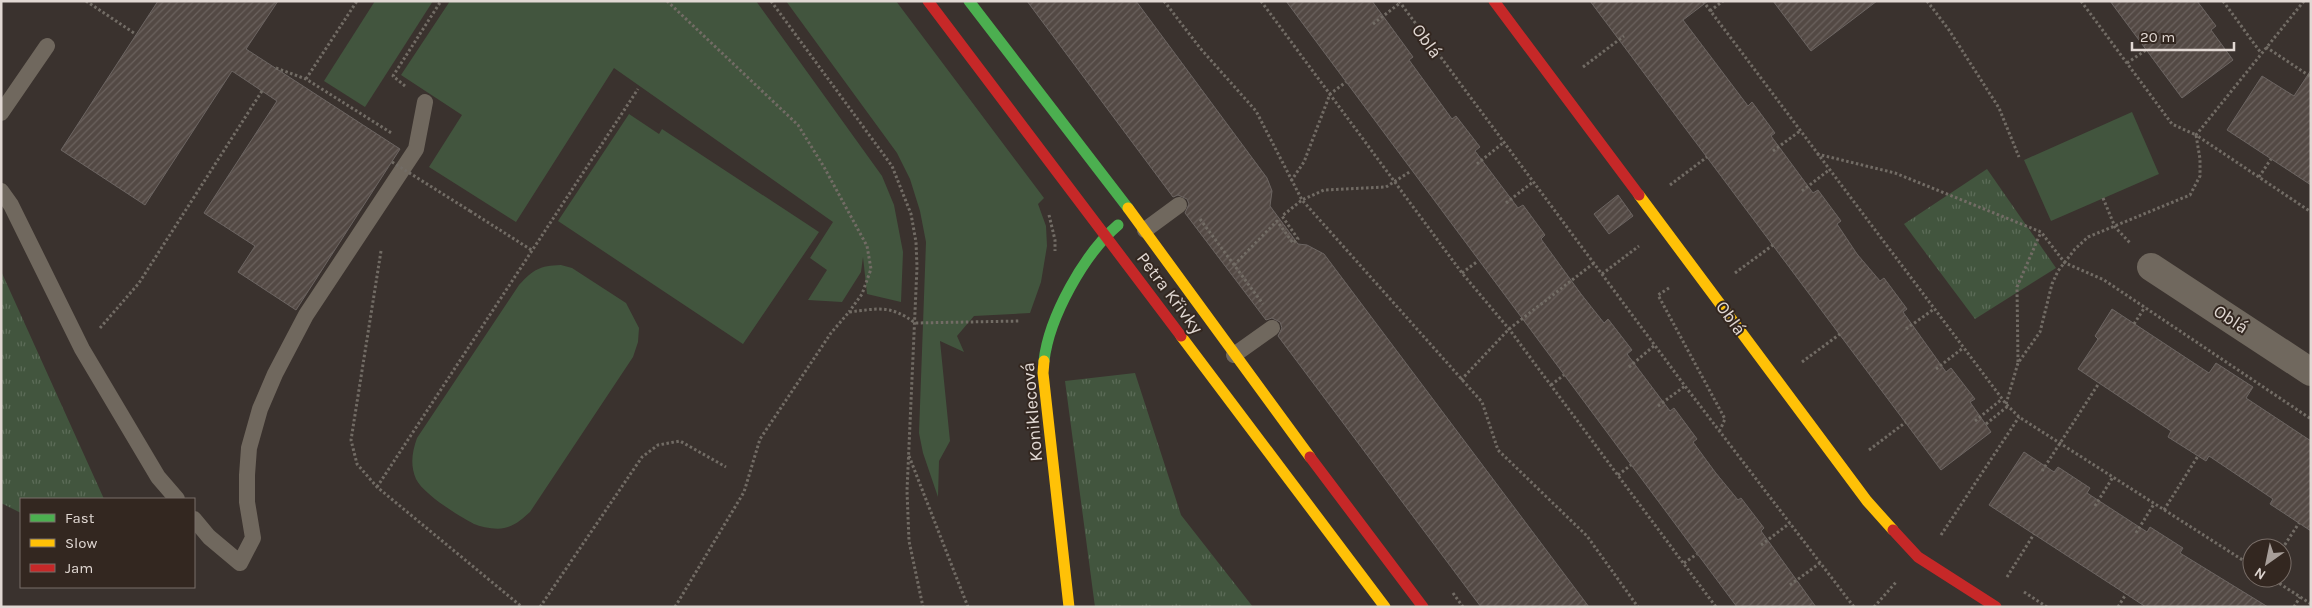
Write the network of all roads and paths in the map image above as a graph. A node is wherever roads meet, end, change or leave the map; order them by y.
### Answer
1 (86, 1) edge
2 (357, 1) edge
3 (441, 1) edge
4 (667, 1) edge
5 (771, 1) edge
6 (928, 1) edge
7 (970, 1) edge
8 (1164, 1) edge
9 (1494, 1) edge
10 (1703, 1) edge
11 (1723, 1) edge
12 (1927, 1) edge
13 (2081, 1) edge
14 (2223, 1) edge
15 (2304, 1) edge
16 (1262, 2) edge
17 (1399, 2) edge
18 (1710, 11) junction
19 (1373, 24) dead end
20 (134, 33) dead end
21 (1624, 36) dead end
22 (47, 46) dead end
23 (2266, 47) junction
24 (2146, 50) dead end
25 (2261, 53) junction
26 (2127, 63) junction
27 (276, 68) dead end
28 (1578, 70) dead end
29 (2311, 77) edge
30 (306, 79) junction
31 (1346, 82) dead end
32 (638, 89) dead end
33 (262, 91) dead end
34 (1330, 94) junction
35 (425, 102) joint
36 (1, 113) edge
37 (1800, 131) junction
38 (2196, 135) junction
39 (1503, 143) junction
40 (416, 149) junction
41 (1773, 151) dead end
42 (1817, 154) junction
43 (1707, 156) dead end
44 (2019, 157) dead end
45 (2270, 159) dead end
46 (392, 162) dead end
47 (1477, 164) dead end
48 (1829, 170) junction
49 (1411, 171) dead end
50 (2259, 177) junction
51 (1291, 180) junction
52 (1533, 182) junction
53 (1396, 183) junction
54 (1667, 187) dead end
55 (1, 191) edge
56 (1802, 191) dead end
57 (2103, 198) dead end
58 (1302, 200) junction
59 (1506, 203) dead end
60 (1179, 205) dead end
61 (2311, 212) edge
62 (1134, 214) junction
63 (1197, 214) dead end
64 (1664, 227) junction
65 (2115, 227) junction
66 (1145, 230) junction
67 (2041, 232) junction
68 (1105, 235) junction
69 (382, 245) dead end
70 (1773, 245) dead end
71 (533, 251) junction
72 (1478, 261) dead end
73 (2065, 262) junction
74 (1594, 263) junction
75 (1234, 265) junction
76 (2151, 267) joint
77 (1695, 269) junction
78 (1462, 273) junction
79 (1602, 274) junction
80 (1733, 275) dead end
81 (2145, 307) junction
82 (1266, 309) dead end
83 (1934, 309) junction
84 (849, 312) junction
85 (1022, 321) dead end
86 (915, 323) junction
87 (2134, 324) dead end
88 (1272, 328) dead end
89 (1509, 329) junction
90 (1906, 329) dead end
91 (1840, 334) dead end
92 (1656, 346) junction
93 (82, 348) junction
94 (1963, 348) junction
95 (1234, 355) junction
96 (2018, 363) junction
97 (1800, 364) dead end
98 (1628, 366) dead end
99 (1936, 369) dead end
100 (2311, 372) edge
101 (1564, 375) dead end
102 (1461, 380) junction
103 (2099, 383) dead end
104 (1551, 385) junction
105 (1685, 386) junction
106 (2002, 399) junction
107 (2007, 405) junction
108 (1658, 406) dead end
109 (2019, 416) junction
110 (2311, 419) edge
111 (1975, 420) dead end
112 (1906, 422) dead end
113 (1986, 424) dead end
114 (1720, 431) junction
115 (2060, 443) junction
116 (1866, 452) dead end
117 (908, 453) junction
118 (2198, 456) dead end
119 (1631, 465) dead end
120 (726, 467) dead end
121 (2042, 472) dead end
122 (1618, 475) junction
123 (2113, 477) junction
124 (377, 487) junction
125 (176, 498) edge
126 (2154, 504) junction
127 (2095, 506) dead end
128 (2164, 510) junction
129 (195, 520) edge
130 (1790, 523) junction
131 (2299, 523) dead end
132 (2136, 533) dead end
133 (2034, 534) dead end
134 (2289, 538) edge
135 (1934, 541) dead end
136 (1761, 545) dead end
137 (1697, 554) dead end
138 (2242, 560) edge
139 (1684, 563) junction
140 (1820, 563) junction
141 (2005, 579) dead end
142 (1790, 584) dead end
143 (2286, 588) edge
144 (2126, 594) dead end
145 (2300, 597) junction
146 (2311, 604) edge
147 (522, 607) edge
148 (540, 607) edge
149 (676, 607) edge
150 (923, 607) edge
151 (968, 607) edge
152 (1070, 607) edge
153 (1385, 607) edge
154 (1423, 607) edge
155 (1638, 607) edge
156 (1716, 607) edge
157 (1854, 607) edge
158 (1996, 607) edge
159 (2118, 607) edge
160 (2294, 607) edge

1 - 20 path
2 - 30 path
3 - 35 path
4 - 84 path
5 - 86 path
6 - 68 street, Petra Křivky
7 - 62 street, Petra Křivky
8 - 51 path
9 - 64 street, Oblá
10 - 18 path
11 - 18 path
12 - 44 path
13 - 26 path
14 - 25 path
15 - 23 path
16 - 34 path
17 - 19 path
17 - 39 path, Oblá
18 - 37 path
21 - 28 path
22 - 36 lane
23 - 25 path
23 - 29 path
24 - 26 path
25 - 38 path
26 - 38 path
27 - 30 path
30 - 40 path
31 - 34 path
32 - 71 path
33 - 93 path
34 - 51 path
34 - 53 path
35 - 40 lane
37 - 41 path
37 - 42 path
38 - 50 path
38 - 65 path
39 - 47 path
39 - 52 path, Oblá
40 - 129 lane
42 - 48 path
42 - 67 path
43 - 54 path
45 - 50 path
46 - 71 path, bridge
48 - 56 path
48 - 83 path
49 - 53 path
50 - 61 path
51 - 58 path
52 - 59 path
52 - 74 path, Oblá
53 - 58 path
53 - 78 path
55 - 93 lane
57 - 65 path
58 - 75 path
58 - 102 path
60 - 66 lane
62 - 66 street, Petra Křivky
62 - 68 street, Koniklecová
63 - 75 path
64 - 77 street, Oblá
64 - 79 path
65 - 73 path
65 - 76 path
66 - 95 street, Petra Křivky
67 - 73 path
67 - 96 path
68 - 152 street, Koniklecová
68 - 153 street, Petra Křivky
69 - 124 path
70 - 80 path
71 - 124 path
72 - 78 path
73 - 81 path
73 - 96 path
74 - 79 path, Oblá
74 - 89 path
75 - 82 path
76 - 100 street, Oblá
77 - 114 path
77 - 158 street, Oblá
78 - 89 path
79 - 92 path, Oblá
81 - 87 path
81 - 110 path
83 - 90 path
83 - 94 path
84 - 86 path
84 - 149 path
85 - 86 path
86 - 117 path
88 - 95 lane
89 - 102 path
89 - 104 path
91 - 97 path
92 - 98 path
92 - 105 path, Oblá
93 - 125 lane
94 - 99 path
94 - 106 path
95 - 154 street, Petra Křivky
96 - 107 path
101 - 104 path
102 - 155 path
103 - 115 path
104 - 122 path
105 - 108 path
105 - 114 path, Oblá
106 - 107 path
106 - 111 path
107 - 109 path
107 - 113 path
109 - 115 path
109 - 135 path
112 - 116 path
114 - 130 path, Oblá
115 - 121 path
115 - 123 path
117 - 150 path
117 - 151 path
118 - 128 path
119 - 122 path
120 - 148 path
122 - 139 path
123 - 126 path
123 - 127 path
124 - 147 path
126 - 128 path
126 - 132 path
128 - 138 path
130 - 136 path
130 - 140 path, Oblá
131 - 134 path
133 - 141 path
137 - 139 path
139 - 156 path
140 - 142 path
140 - 157 path, Oblá
143 - 145 path
144 - 159 path
145 - 146 path
145 - 160 path

